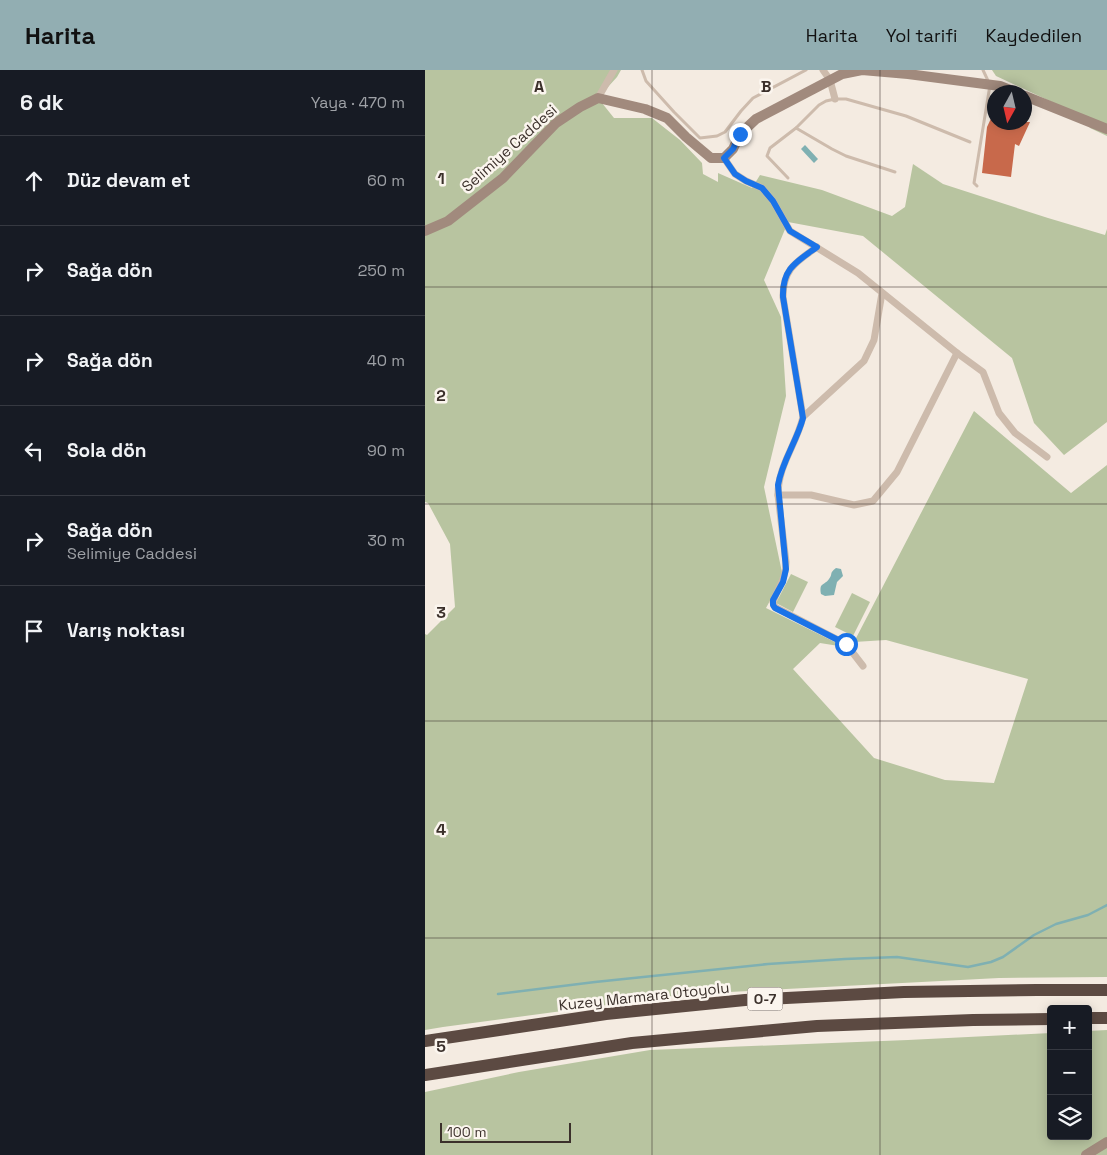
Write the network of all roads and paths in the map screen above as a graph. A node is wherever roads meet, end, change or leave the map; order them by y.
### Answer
1 (614, 70) edge
2 (642, 70) edge
3 (806, 70) edge
4 (823, 70) edge
5 (983, 70) edge
6 (908, 72) edge
7 (830, 80) junction
8 (990, 85) joint
9 (598, 98) junction
10 (835, 99) junction
11 (1032, 99) edge
12 (987, 103) edge
13 (796, 128) junction
14 (1107, 129) edge
15 (970, 142) dead end
16 (724, 158) junction
17 (895, 172) dead end
18 (788, 178) dead end
19 (977, 186) dead end
20 (425, 231) edge
21 (817, 247) junction
22 (882, 293) junction
23 (957, 353) junction
24 (803, 418) junction
25 (1047, 457) dead end
26 (778, 495) junction
27 (863, 666) dead end
28 (1107, 990) edge
29 (1092, 1018) edge
30 (1107, 1018) edge
31 (1047, 1019) edge
32 (425, 1041) edge
33 (425, 1075) edge
34 (1107, 1142) edge
35 (1086, 1155) edge

1 - 9 street
2 - 3 lane
4 - 7 street
5 - 8 lane
6 - 7 street
6 - 8 street
7 - 10 street
7 - 16 street
9 - 16 street
9 - 20 street, Selimiye Caddesi
10 - 13 lane
10 - 15 lane
11 - 14 street
12 - 19 lane
13 - 17 lane
13 - 18 lane
16 - 21 street
21 - 22 street
21 - 24 street
22 - 23 street
22 - 24 street
23 - 25 street
23 - 26 street
24 - 26 street
26 - 27 street
28 - 32 highway, Kuzey Marmara Otoyolu / O-7
29 - 30 highway
31 - 33 highway, O-7
34 - 35 street

